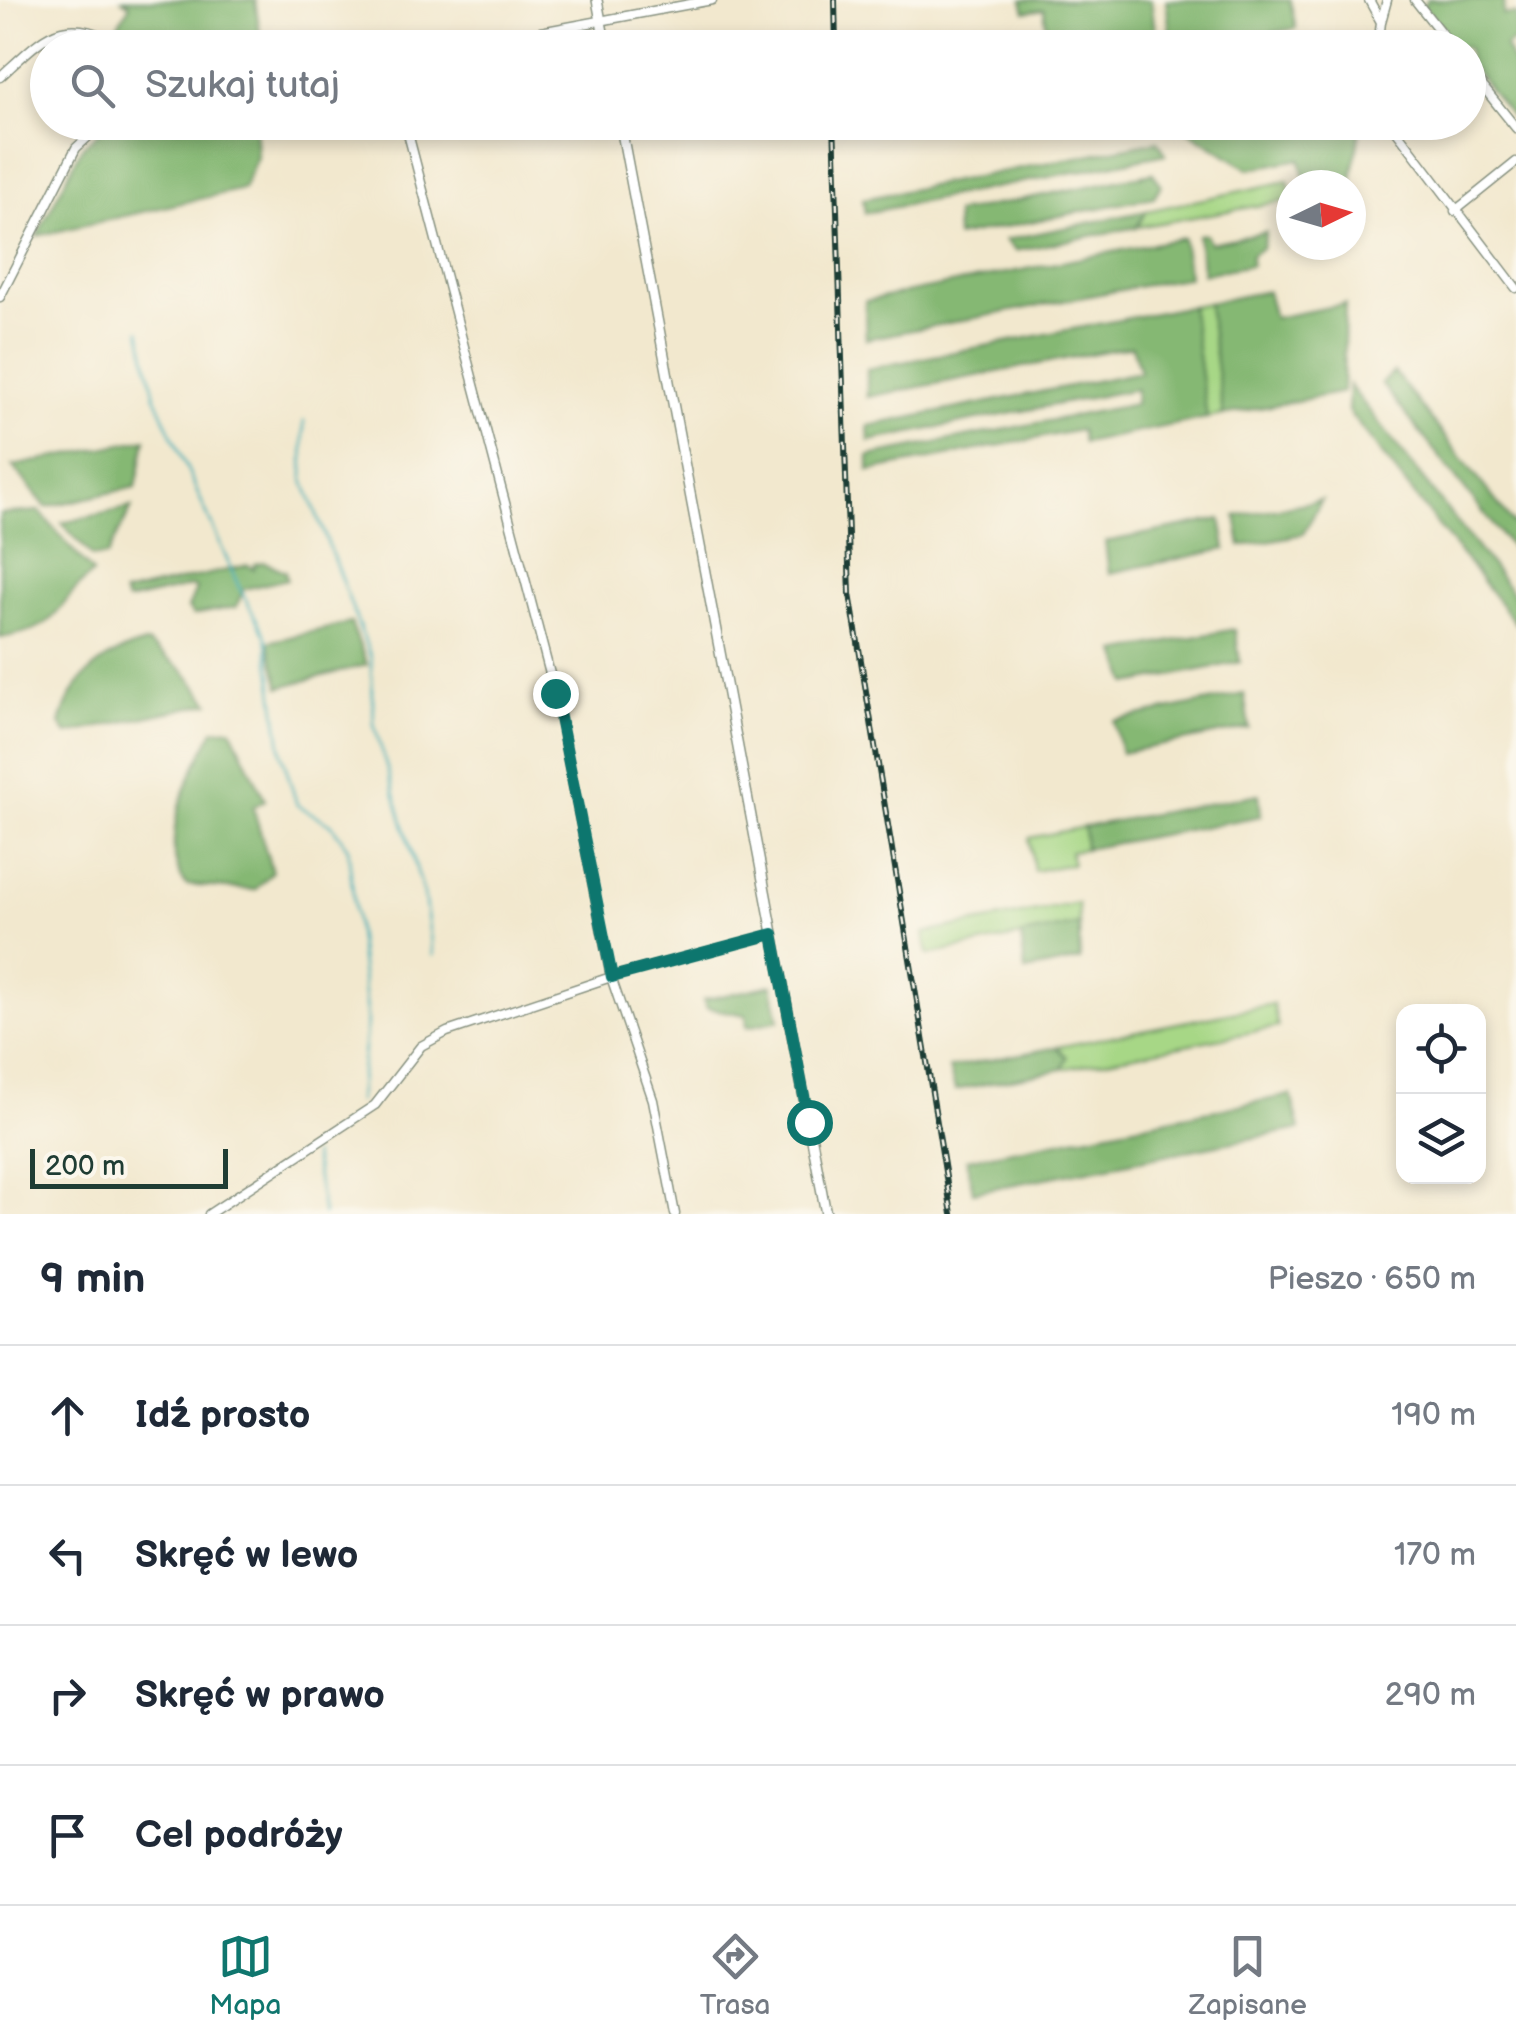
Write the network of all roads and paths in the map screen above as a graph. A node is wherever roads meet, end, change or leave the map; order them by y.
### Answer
1 (597, 0) edge
2 (712, 0) edge
3 (1369, 0) edge
4 (1387, 0) edge
5 (1416, 0) edge
6 (600, 20) junction
7 (1381, 22) junction
8 (548, 30) edge
9 (602, 30) edge
10 (1380, 30) edge
11 (1438, 30) edge
12 (30, 50) edge
13 (0, 77) edge
14 (1486, 90) edge
15 (1516, 128) edge
16 (85, 140) edge
17 (410, 140) edge
18 (623, 140) edge
19 (1403, 140) edge
20 (1516, 162) edge
21 (1455, 211) junction
22 (1516, 288) edge
23 (0, 297) edge
24 (773, 934) junction
25 (612, 977) junction
26 (209, 1214) edge
27 (675, 1214) edge
28 (826, 1214) edge

1 - 6 main road
2 - 6 street
3 - 7 street
4 - 7 street
5 - 11 street
6 - 8 street
6 - 9 main road
7 - 10 street
12 - 13 street
14 - 15 street
16 - 23 street
17 - 25 street
18 - 24 main road
19 - 21 street
20 - 21 street
21 - 22 street
24 - 25 street
24 - 28 main road
25 - 26 street
25 - 27 street

